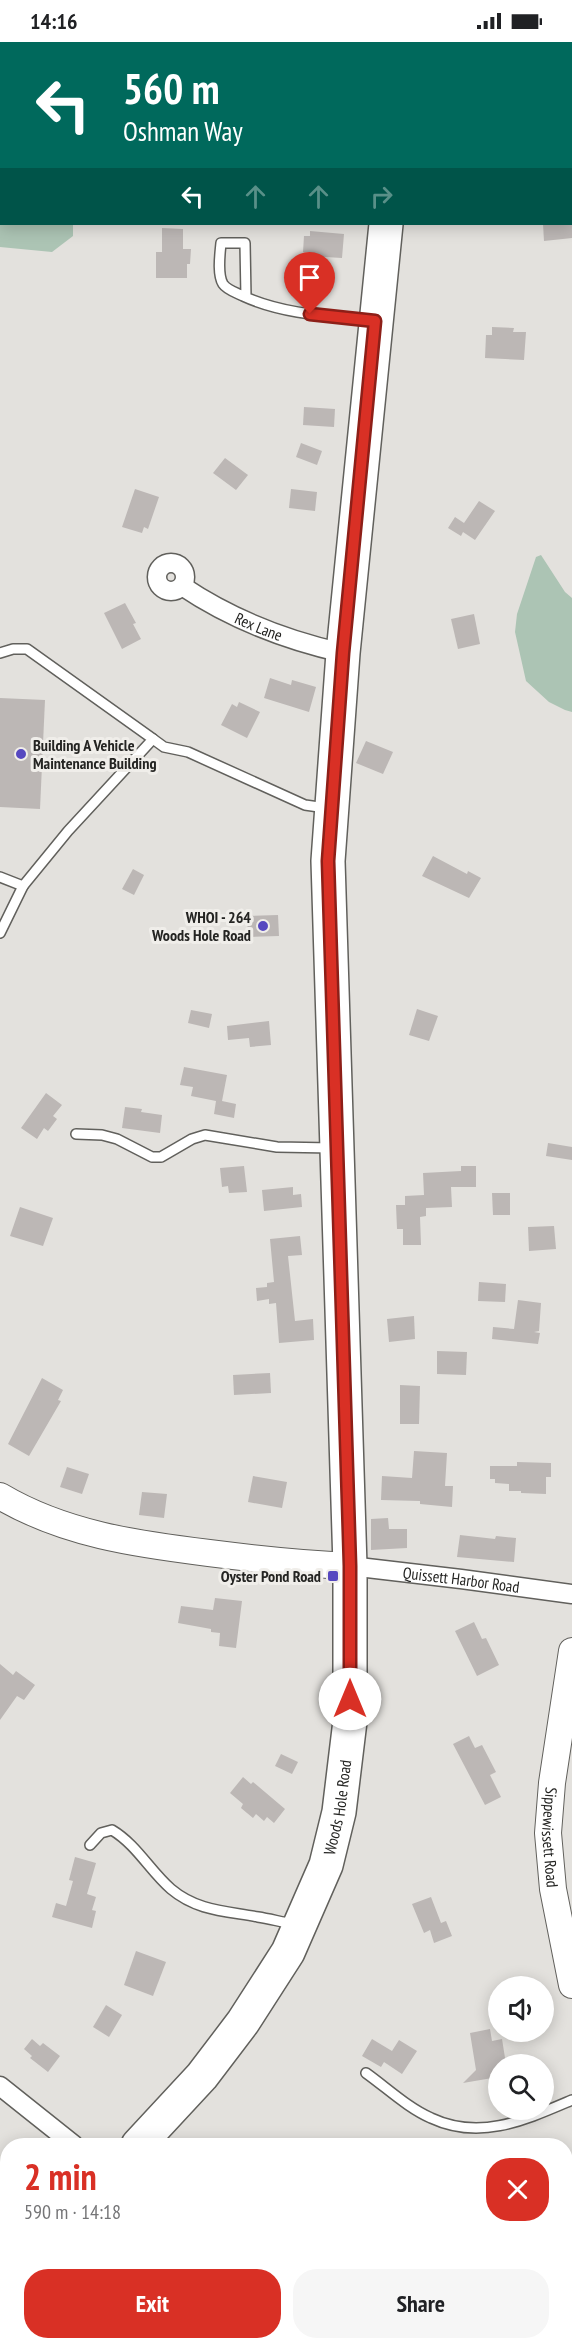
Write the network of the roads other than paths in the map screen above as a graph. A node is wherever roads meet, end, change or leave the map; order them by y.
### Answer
1 (386, 225) edge
2 (246, 297) junction
3 (375, 321) junction
4 (182, 586) dead end
5 (0, 653) edge
6 (343, 653) junction
7 (153, 739) junction
8 (331, 808) junction
9 (0, 877) edge
10 (23, 886) junction
11 (0, 933) edge
12 (76, 1134) dead end
13 (337, 1148) junction
14 (0, 1496) edge
15 (350, 1566) junction
16 (572, 1594) edge
17 (572, 1651) edge
18 (90, 1845) dead end
19 (300, 1925) junction
20 (572, 1985) edge
21 (366, 2073) dead end
22 (0, 2086) edge
23 (572, 2100) edge
24 (65, 2138) edge
25 (144, 2138) edge

1 - 3 highway, Woods Hole Road
2 - 2 lane
2 - 3 lane
3 - 6 highway, Woods Hole Road
4 - 6 street, Rex Lane
5 - 7 lane
6 - 8 highway, Woods Hole Road
7 - 8 lane
7 - 10 lane
8 - 13 highway, Woods Hole Road
9 - 10 lane
10 - 11 lane
12 - 13 lane
13 - 15 highway, Woods Hole Road
14 - 15 main road
15 - 16 street, Quissett Harbor Road
15 - 19 highway, Woods Hole Road
17 - 20 main road, Sippewissett Road
18 - 19 lane
19 - 25 highway, Woods Hole Road
21 - 23 lane
22 - 24 street

